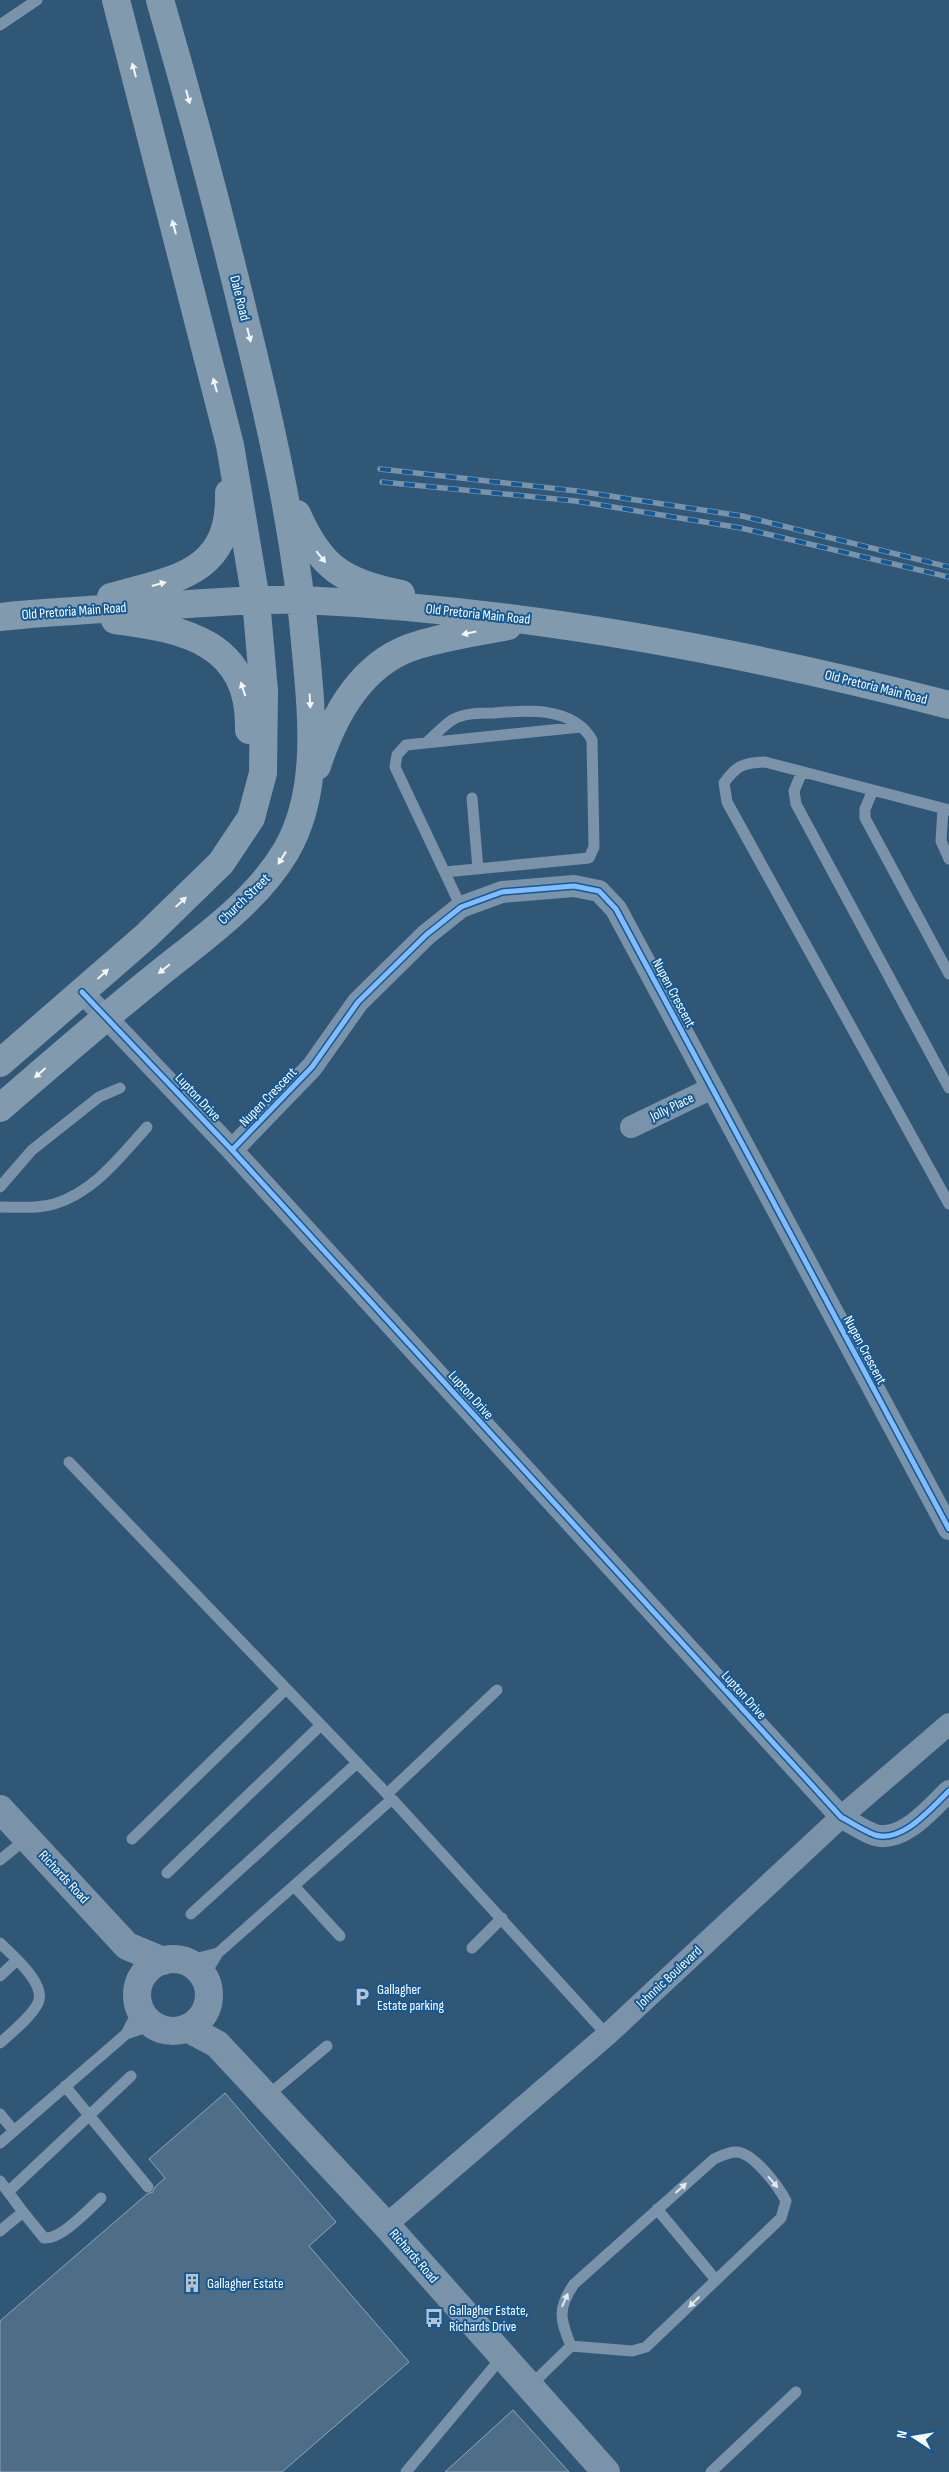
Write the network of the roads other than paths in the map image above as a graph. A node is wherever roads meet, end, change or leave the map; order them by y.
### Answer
1 (37, 0) edge
2 (116, 0) edge
3 (160, 0) edge
4 (0, 25) edge
5 (222, 412) junction
6 (284, 482) junction
7 (256, 600) junction
8 (302, 600) junction
9 (59, 612) junction
10 (0, 617) edge
11 (525, 619) junction
12 (949, 705) edge
13 (581, 727) junction
14 (426, 743) junction
15 (802, 772) junction
16 (873, 790) junction
17 (307, 796) junction
18 (472, 798) dead end
19 (946, 810) edge
20 (238, 841) junction
21 (949, 859) edge
22 (478, 869) junction
23 (445, 872) junction
24 (461, 907) junction
25 (949, 974) edge
26 (82, 992) junction
27 (106, 1016) junction
28 (0, 1064) edge
29 (120, 1088) dead end
30 (712, 1088) junction
31 (949, 1088) edge
32 (0, 1108) edge
33 (147, 1127) dead end
34 (631, 1127) dead end
35 (232, 1150) junction
36 (0, 1187) edge
37 (949, 1204) edge
38 (0, 1207) edge
39 (69, 1462) dead end
40 (949, 1529) edge
41 (286, 1689) junction
42 (497, 1690) dead end
43 (949, 1724) edge
44 (320, 1725) junction
45 (357, 1763) junction
46 (949, 1791) edge
47 (390, 1797) junction
48 (0, 1809) edge
49 (841, 1817) junction
50 (27, 1838) junction
51 (132, 1839) dead end
52 (0, 1860) edge
53 (167, 1873) dead end
54 (294, 1886) junction
55 (191, 1914) dead end
56 (502, 1918) junction
57 (340, 1936) dead end
58 (0, 1943) edge
59 (127, 1946) junction
60 (472, 1948) dead end
61 (218, 1953) junction
62 (17, 1960) junction
63 (184, 1966) junction
64 (0, 1976) edge
65 (144, 2005) junction
66 (196, 2020) junction
67 (126, 2034) junction
68 (607, 2035) junction
69 (0, 2043) edge
70 (327, 2046) dead end
71 (131, 2076) dead end
72 (65, 2086) junction
73 (266, 2098) junction
74 (0, 2114) edge
75 (89, 2115) junction
76 (14, 2131) junction
77 (0, 2143) edge
78 (0, 2181) edge
79 (148, 2187) dead end
80 (8, 2192) junction
81 (101, 2198) dead end
82 (657, 2209) junction
83 (23, 2212) junction
84 (386, 2225) junction
85 (0, 2231) edge
86 (716, 2280) junction
87 (571, 2346) junction
88 (502, 2357) junction
89 (529, 2388) junction
90 (796, 2392) dead end
91 (406, 2472) edge
92 (606, 2472) edge
93 (711, 2472) edge

1 - 4 lane
5 -> 2 main road
3 -> 6 main road, Dale Road
5 - 7 main road
9 -> 5 main road
6 - 8 main road, Dale Road
6 -> 11 main road
7 - 8 main road, Old Pretoria Main Road
7 - 9 main road, Old Pretoria Main Road
7 - 20 main road
8 - 11 main road, Old Pretoria Main Road
8 -> 17 main road, Church Street
9 - 10 main road, Old Pretoria Main Road
20 -> 9 main road
11 - 12 main road, Old Pretoria Main Road
11 -> 17 main road
13 - 14 lane
13 - 14 lane
13 - 22 lane
14 - 23 lane
15 - 16 lane
15 - 31 lane
15 - 37 lane
16 - 19 lane
16 - 25 lane
17 -> 27 main road, Church Street
18 - 22 lane
19 - 21 lane
26 -> 20 main road
22 - 23 lane
23 - 24 lane
24 - 30 street, Nupen Crescent
24 - 35 street, Nupen Crescent
26 - 27 street, Lupton Drive
26 - 28 main road
27 -> 32 main road, Church Street
27 - 35 street, Lupton Drive
29 - 36 lane
30 - 34 street, Jolly Place
30 - 40 street, Nupen Crescent
33 - 38 lane
35 - 49 street, Lupton Drive
39 - 41 lane
41 - 44 lane
41 - 51 lane
42 - 47 lane
43 - 49 street, Johnnic Boulevard
44 - 45 lane
44 - 53 lane
45 - 47 lane
45 - 55 lane
46 - 49 street, Lupton Drive
47 - 54 lane
47 - 56 lane
48 - 50 street, Richards Road
49 - 68 street, Johnnic Boulevard
50 - 52 lane
50 - 59 street, Richards Road
54 - 57 lane
54 - 61 lane
56 - 60 lane
56 - 68 lane
58 - 62 lane
59 - 63 street, Richards Road
59 - 65 street, Richards Road
61 - 63 lane
61 - 63 lane
62 - 64 lane
62 - 69 lane
63 - 65 street
63 - 66 street
65 - 66 street
65 - 67 lane
65 - 67 lane
66 - 73 street, Richards Road
67 - 72 lane
68 - 84 street, Johnnic Boulevard
70 - 73 lane
71 - 75 lane
72 - 75 lane
72 - 76 lane
73 - 84 street, Richards Road
74 - 76 lane
75 - 79 lane
75 - 80 lane
76 - 77 lane
78 - 80 lane
80 - 83 lane
81 - 83 lane
82 - 86 lane
82 -> 86 lane
87 -> 82 lane
83 - 85 lane
84 - 88 street, Richards Road
86 -> 87 lane
87 - 89 lane
88 - 89 street, Richards Road
88 - 91 lane
89 - 92 street, Richards Road
90 - 93 lane

